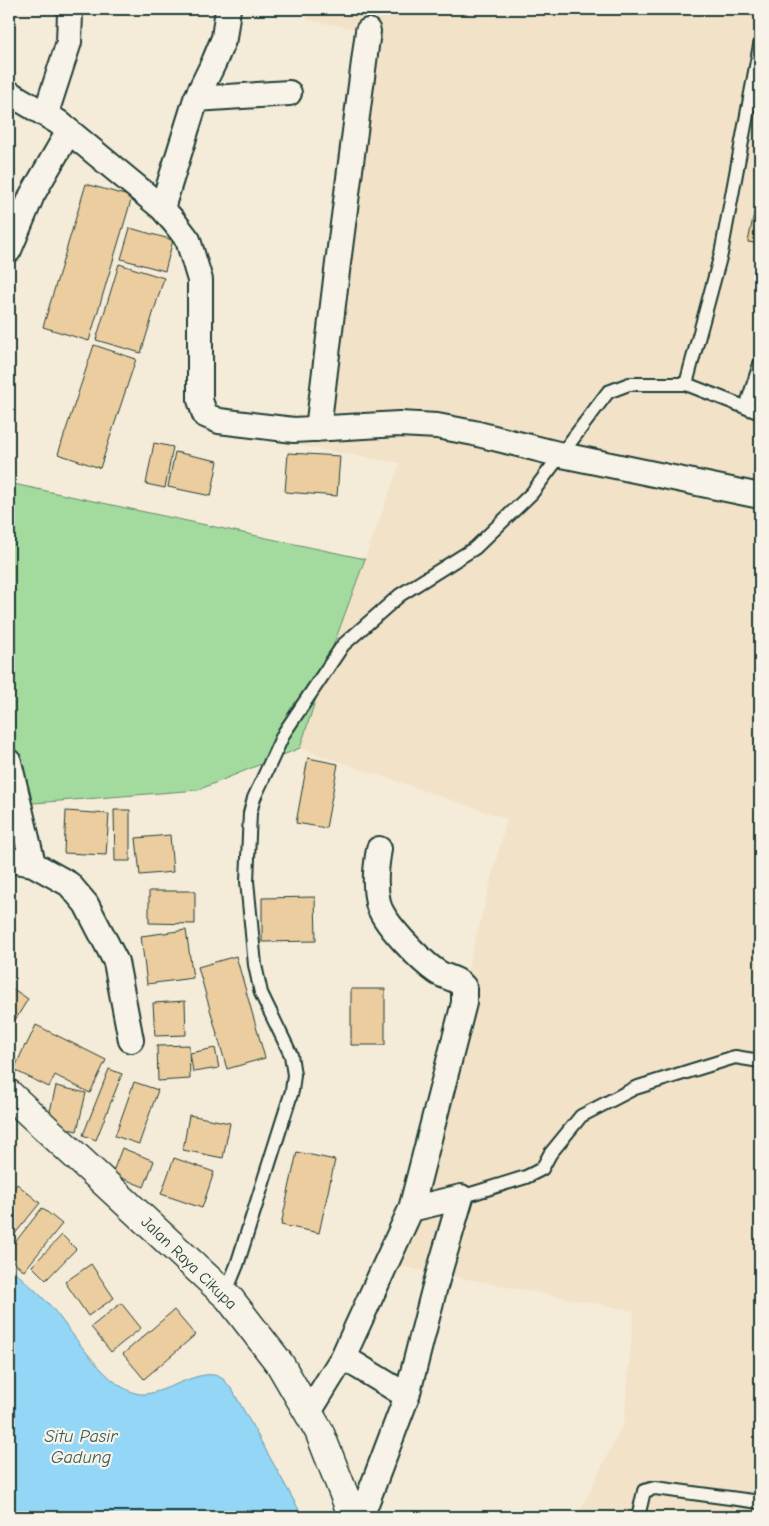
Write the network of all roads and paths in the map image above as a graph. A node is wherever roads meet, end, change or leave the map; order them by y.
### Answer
1 (228, 9) edge
2 (70, 13) dead end
3 (368, 31) dead end
4 (760, 45) edge
5 (9, 93) edge
6 (289, 93) dead end
7 (196, 99) junction
8 (46, 113) junction
9 (69, 131) junction
10 (162, 208) junction
11 (9, 250) edge
12 (760, 364) edge
13 (686, 384) junction
14 (746, 407) junction
15 (760, 413) edge
16 (318, 430) junction
17 (562, 455) junction
18 (760, 496) edge
19 (9, 762) edge
20 (379, 849) dead end
21 (9, 860) edge
22 (33, 864) junction
23 (131, 1040) dead end
24 (760, 1061) edge
25 (9, 1094) edge
26 (461, 1196) junction
27 (411, 1209) junction
28 (225, 1294) junction
29 (343, 1358) junction
30 (407, 1396) junction
31 (309, 1412) junction
32 (760, 1502) edge
33 (353, 1517) edge
34 (361, 1517) edge
35 (638, 1517) edge

1 - 7 street
2 - 8 street
3 - 16 street
4 - 13 lane
5 - 8 street
6 - 7 street
7 - 10 street
8 - 9 street
9 - 10 street
9 - 11 street
10 - 16 street
12 - 14 lane
13 - 14 lane
13 - 17 lane
14 - 15 lane
16 - 17 street
17 - 18 street
17 - 28 lane
19 - 22 street
20 - 27 street
21 - 22 street
22 - 23 street
24 - 26 lane
25 - 28 main road, Jalan Raya Cikupa
26 - 27 street
26 - 30 street
27 - 29 street
28 - 31 main road, Jalan Raya Cikupa
29 - 30 street
29 - 31 street
30 - 34 street
31 - 33 main road, Jalan Raya Cikupa
32 - 35 lane

